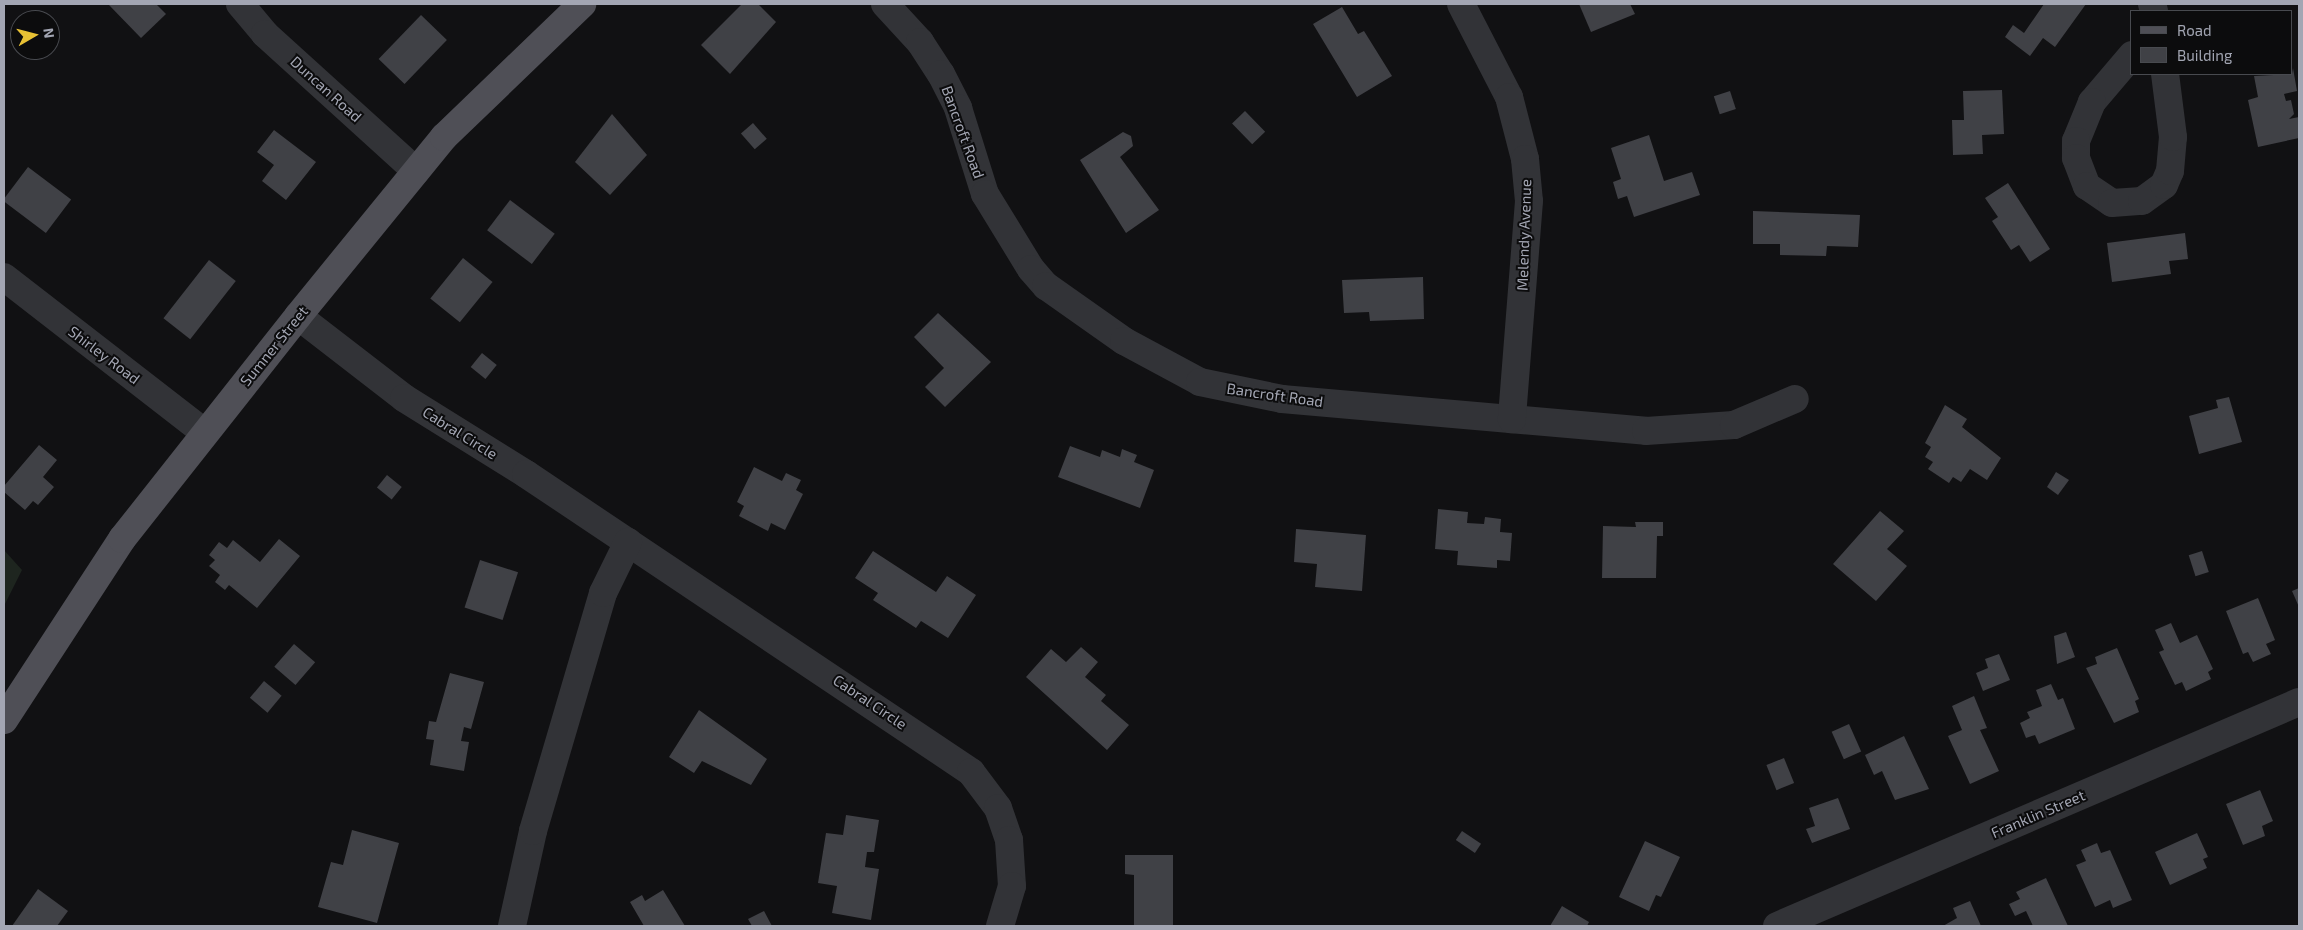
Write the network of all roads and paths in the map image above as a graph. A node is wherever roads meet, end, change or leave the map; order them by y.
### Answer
1 (240, 4) edge
2 (582, 4) edge
3 (885, 4) edge
4 (1461, 4) edge
5 (2130, 57) edge
6 (2165, 75) edge
7 (416, 171) junction
8 (4, 277) edge
9 (298, 316) junction
10 (1795, 399) dead end
11 (1512, 419) junction
12 (205, 433) junction
13 (628, 542) junction
14 (2299, 702) edge
15 (4, 720) edge
16 (512, 926) edge
17 (1000, 926) edge
18 (1776, 926) edge

1 - 7 street, Duncan Road
2 - 7 main road, Sumner Street
3 - 11 street, Bancroft Road
4 - 11 street, Melendy Avenue
5 - 6 street
7 - 9 main road, Sumner Street
8 - 12 street, Shirley Road
9 - 12 main road, Sumner Street
9 - 13 street, Cabral Circle
10 - 11 street, Bancroft Road
12 - 15 main road, Sumner Street
13 - 16 street
13 - 17 street, Cabral Circle
14 - 18 street, Franklin Street

